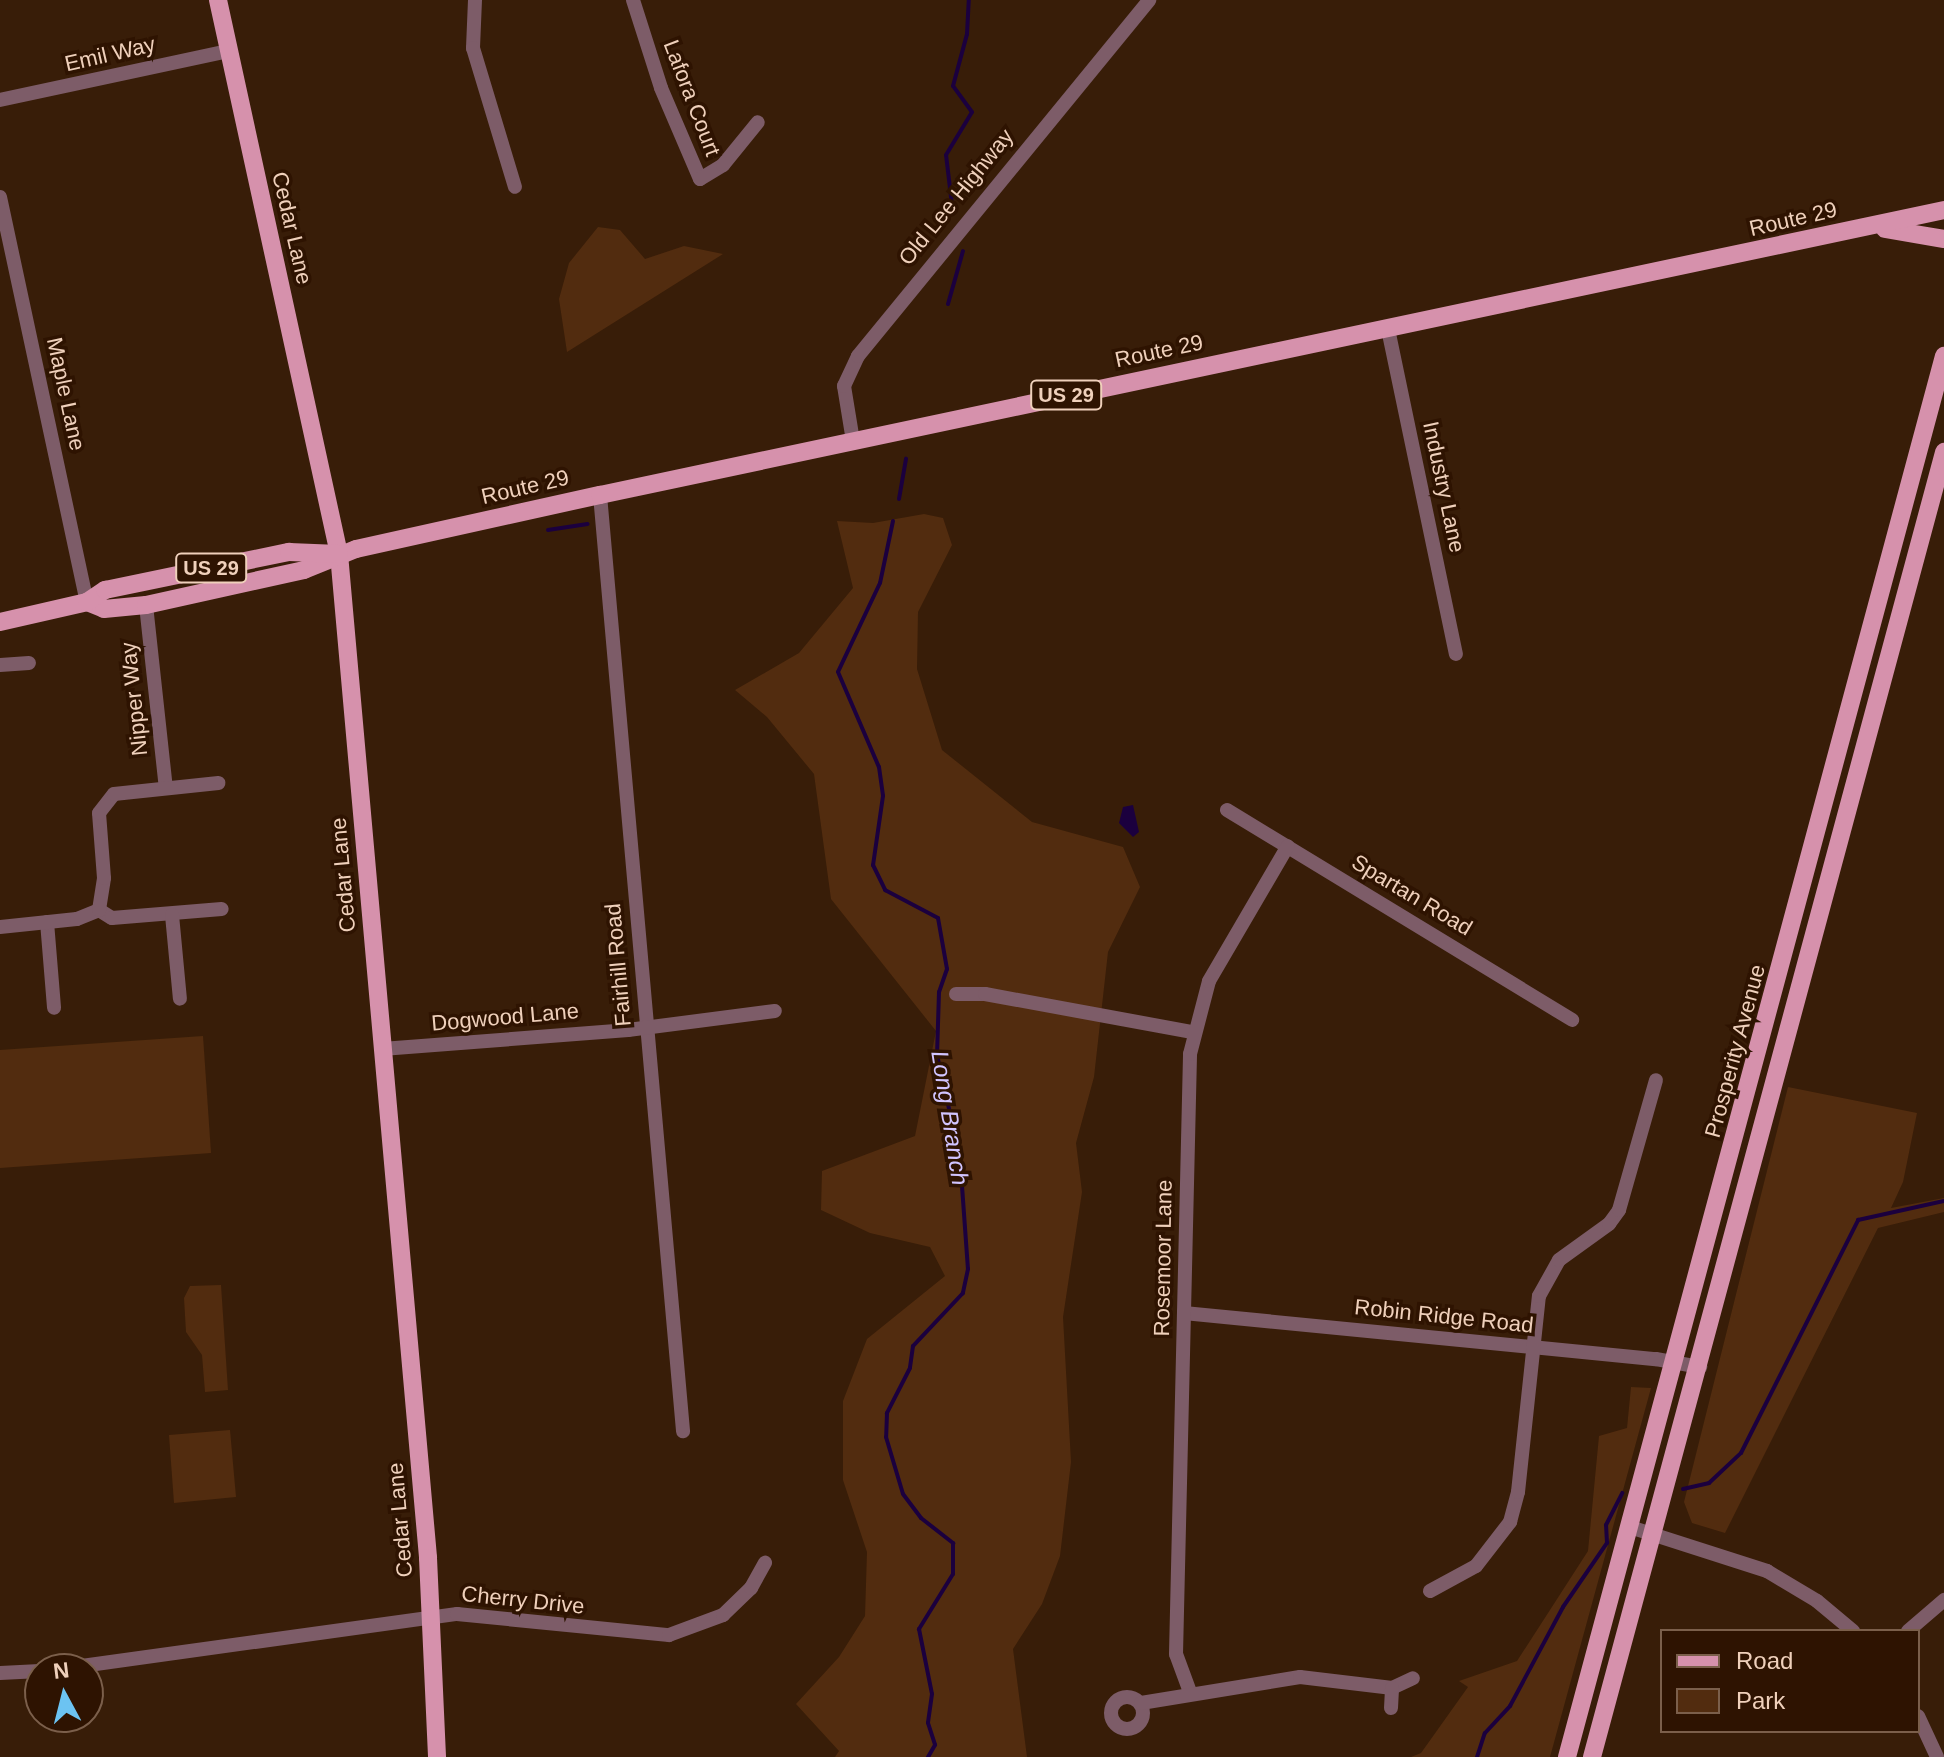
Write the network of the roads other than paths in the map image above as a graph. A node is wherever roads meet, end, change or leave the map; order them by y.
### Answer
1 (218, 0) edge
2 (475, 0) edge
3 (633, 0) edge
4 (1149, 0) edge
5 (229, 51) junction
6 (0, 100) edge
7 (758, 122) dead end
8 (515, 187) dead end
9 (0, 197) edge
10 (1944, 210) edge
11 (1862, 228) junction
12 (1944, 239) edge
13 (1388, 329) junction
14 (1944, 356) edge
15 (853, 441) junction
16 (1944, 452) edge
17 (600, 495) junction
18 (339, 554) junction
19 (87, 602) junction
20 (146, 605) junction
21 (0, 622) edge
22 (1456, 654) dead end
23 (29, 663) dead end
24 (0, 665) edge
25 (218, 783) dead end
26 (166, 788) junction
27 (1227, 810) dead end
28 (1288, 846) junction
29 (222, 909) dead end
30 (99, 910) junction
31 (172, 915) junction
32 (47, 922) junction
33 (0, 927) edge
34 (956, 994) dead end
35 (180, 999) dead end
36 (54, 1008) dead end
37 (775, 1011) dead end
38 (1572, 1020) dead end
39 (645, 1028) junction
40 (1193, 1032) junction
41 (382, 1049) junction
42 (1656, 1080) dead end
43 (1184, 1313) junction
44 (1533, 1348) junction
45 (1675, 1362) junction
46 (1700, 1367) junction
47 (683, 1431) dead end
48 (1630, 1527) junction
49 (1654, 1533) junction
50 (765, 1563) dead end
51 (1430, 1591) dead end
52 (1944, 1600) edge
53 (432, 1616) junction
54 (1851, 1629) edge
55 (1910, 1629) edge
56 (104, 1663) edge
57 (24, 1672) edge
58 (0, 1673) edge
59 (1413, 1678) dead end
60 (1392, 1688) junction
61 (1190, 1692) junction
62 (1141, 1703) dead end
63 (1391, 1708) dead end
64 (1920, 1720) edge
65 (437, 1757) edge
66 (1567, 1757) edge
67 (1592, 1757) edge
68 (1937, 1757) edge

1 - 5 main road, Cedar Lane
2 - 8 street
3 - 7 street, Lafora Court
4 - 15 street, Old Lee Highway
5 - 6 street, Emil Way
5 - 18 main road, Cedar Lane
9 - 19 street, Maple Lane
10 - 11 main road, Route 29 / US 29
11 - 12 main road
11 - 13 main road, Route 29 / US 29
13 - 15 main road, Route 29 / US 29
13 - 22 street, Industry Lane
14 - 45 main road, Prosperity Avenue
15 - 17 main road, Route 29 / US 29
16 - 46 main road
17 - 18 main road, Route 29 / US 29
17 - 39 street, Fairhill Road
18 - 19 main road, Route 29 / US 29
18 - 20 main road, Route 29 / US 29
18 - 41 main road, Cedar Lane
19 - 20 main road, Route 29 / US 29
19 - 21 main road, Route 29 / US 29
20 - 26 street, Nipper Way
23 - 24 street
25 - 26 street
26 - 30 street
27 - 28 street, Spartan Road
28 - 38 street, Spartan Road
28 - 40 street, Rosemoor Lane
29 - 31 street
30 - 31 street
30 - 32 street
31 - 35 street
32 - 33 street
32 - 36 street
34 - 40 street
37 - 39 street, Dogwood Lane
39 - 41 street, Dogwood Lane
39 - 47 street, Fairhill Road
40 - 43 street, Rosemoor Lane
41 - 53 main road, Cedar Lane
42 - 44 street
43 - 44 street, Robin Ridge Road
43 - 61 street, Rosemoor Lane
44 - 45 street, Robin Ridge Road
44 - 51 street
45 - 46 street, Robin Ridge Road
45 - 48 main road, Prosperity Avenue
46 - 49 main road
48 - 49 street
48 - 66 main road, Prosperity Avenue
49 - 54 street
49 - 67 main road
50 - 53 street, Cherry Drive
52 - 55 street
53 - 56 street, Cherry Drive
53 - 65 main road, Cedar Lane
57 - 58 street
59 - 60 street
60 - 61 street
60 - 63 street
61 - 62 street
64 - 68 street

